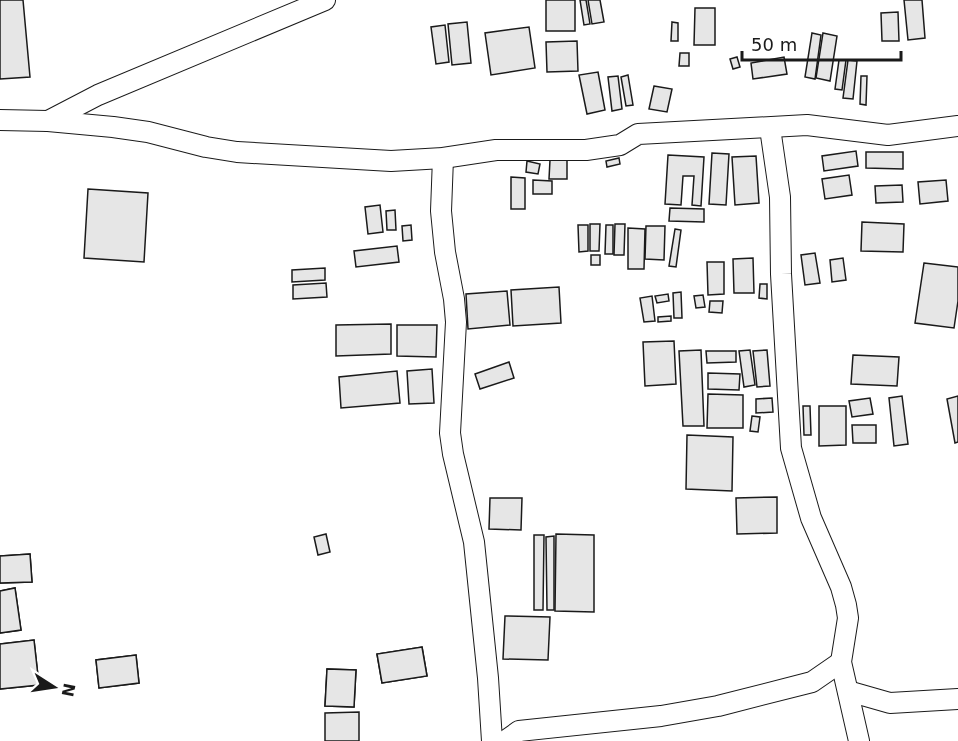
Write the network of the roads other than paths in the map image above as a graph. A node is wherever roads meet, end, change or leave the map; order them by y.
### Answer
1 (325, 0) edge
2 (0, 120) edge
3 (48, 121) junction
4 (958, 126) edge
5 (770, 128) junction
6 (443, 158) junction
7 (841, 662) junction
8 (812, 682) junction
9 (847, 690) junction
10 (958, 699) edge
11 (890, 703) junction
12 (491, 714) junction
13 (855, 721) junction
14 (512, 736) edge
15 (492, 741) edge
16 (859, 741) edge

1 - 3 street
2 - 3 street
3 - 6 street
4 - 5 street
5 - 6 street
5 - 7 street
6 - 12 street
7 - 8 street
7 - 9 street
8 - 9 street
8 - 14 street
9 - 11 street
9 - 13 street
10 - 11 street
11 - 13 street
12 - 14 street
12 - 15 street
13 - 16 street

